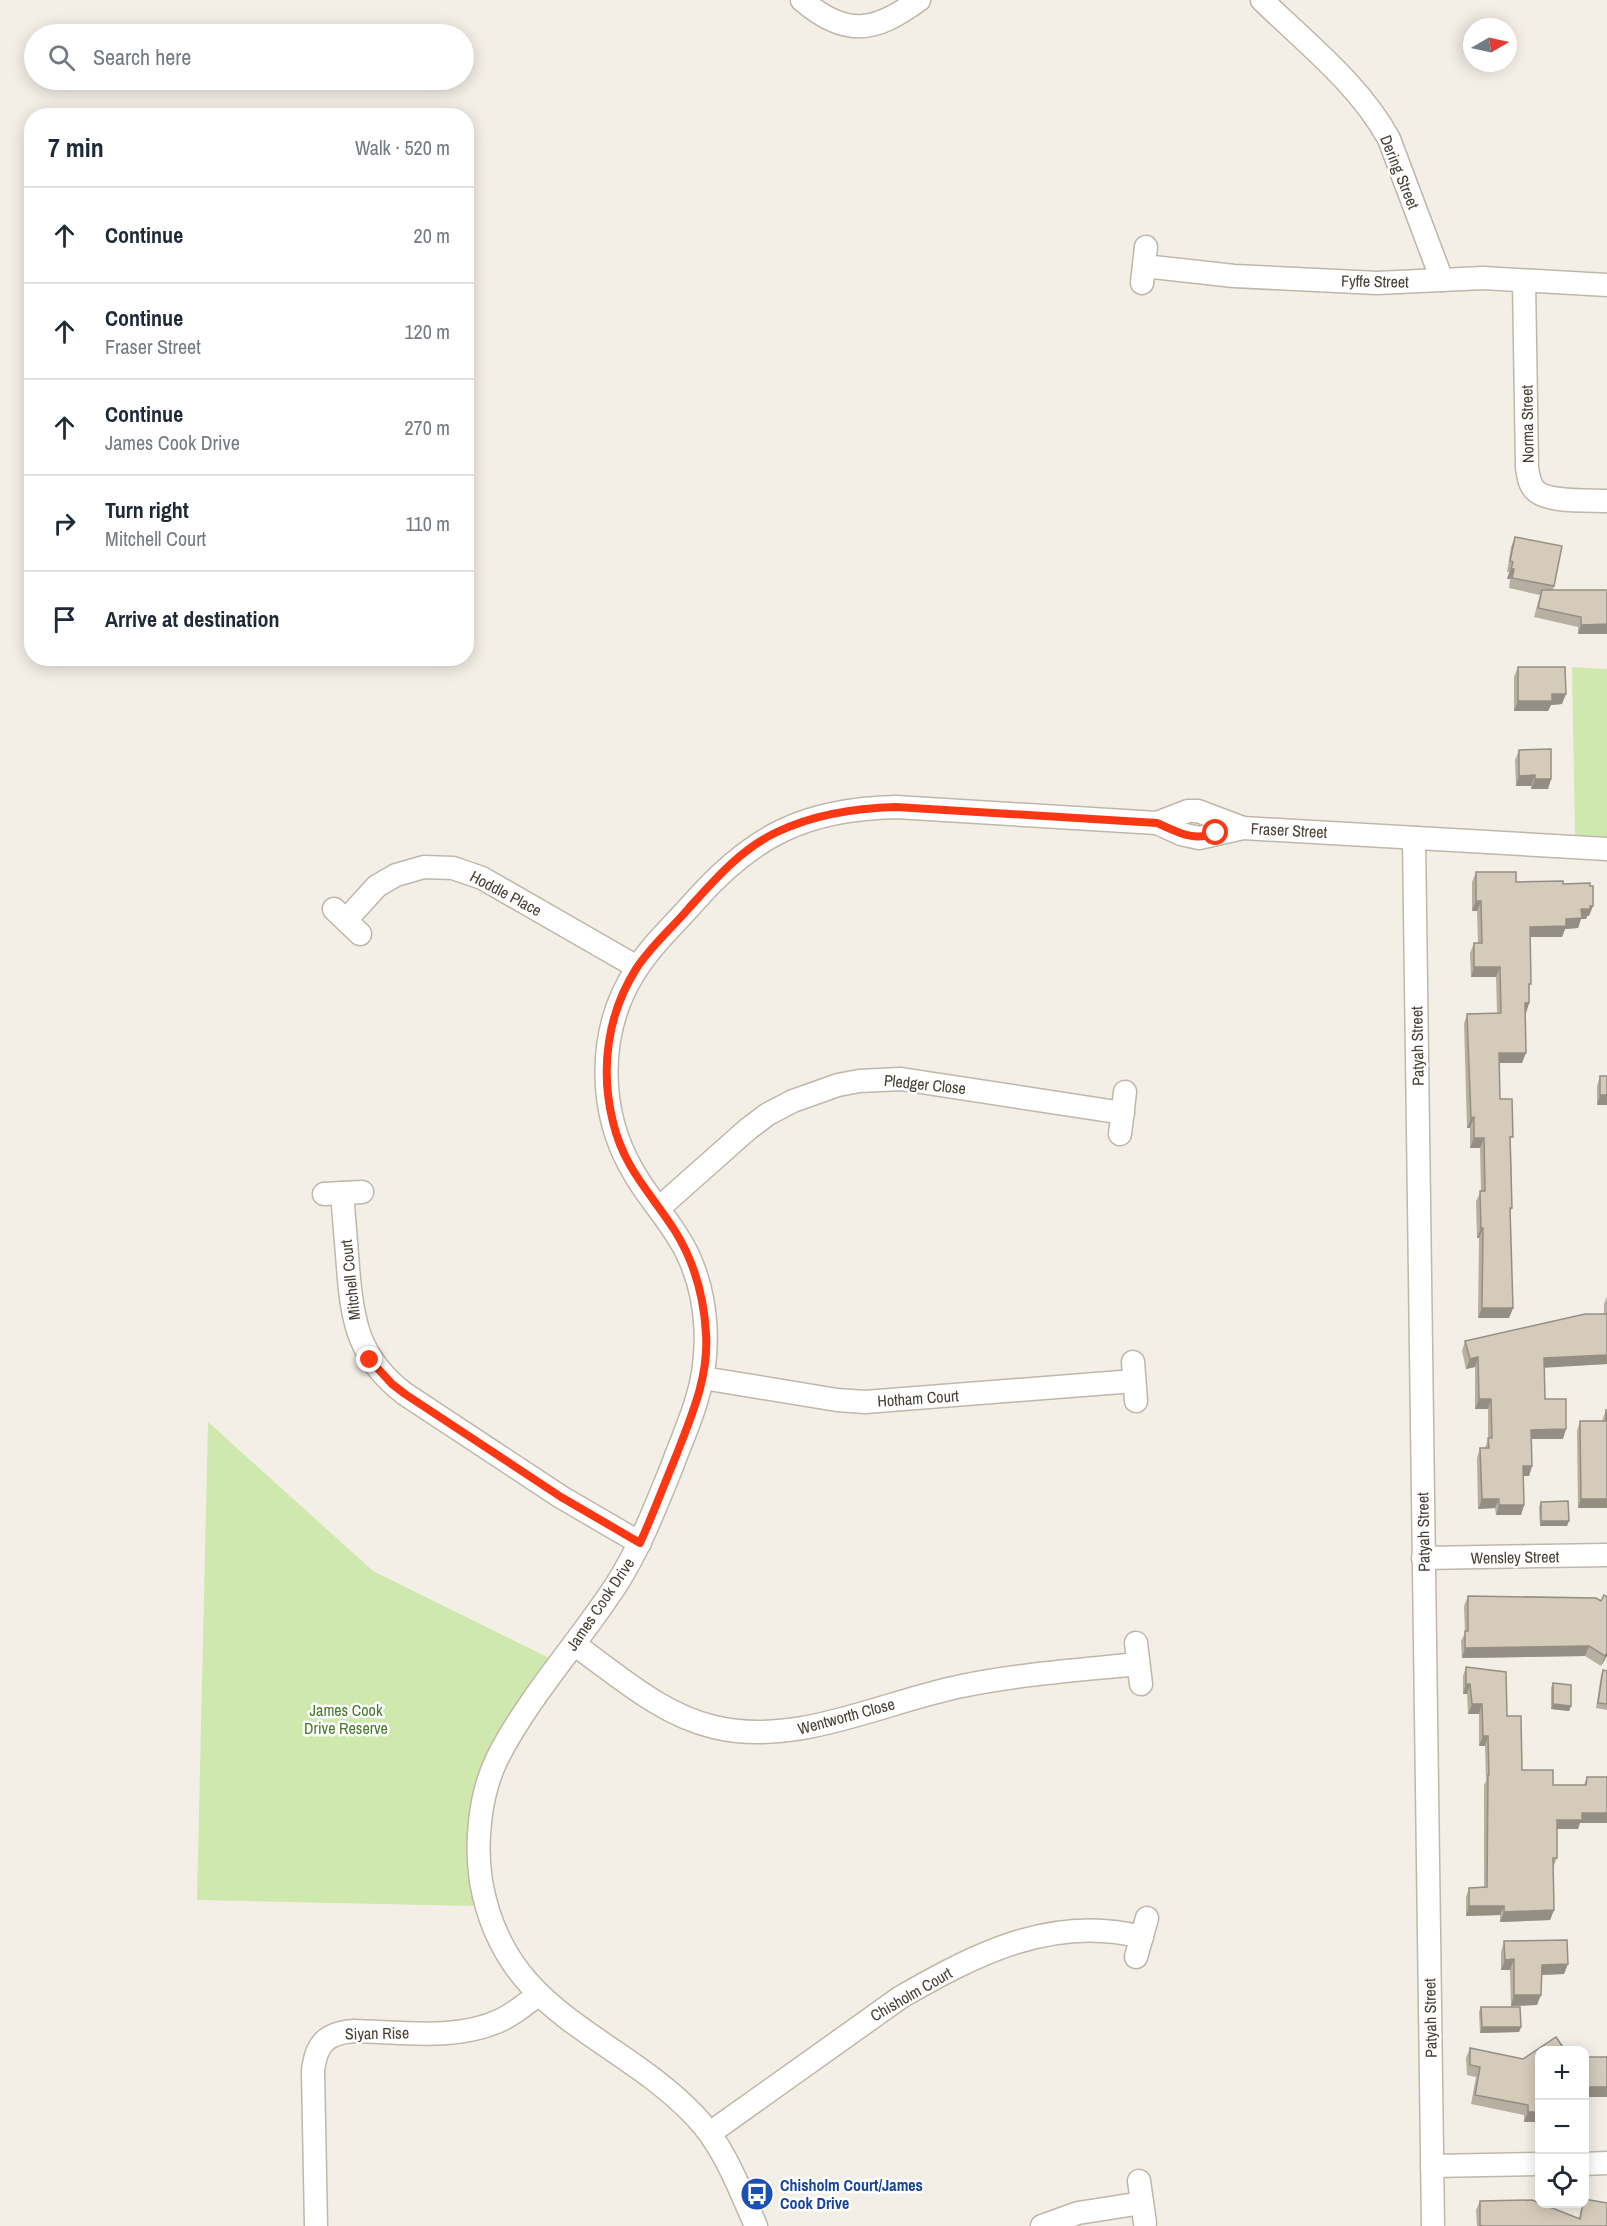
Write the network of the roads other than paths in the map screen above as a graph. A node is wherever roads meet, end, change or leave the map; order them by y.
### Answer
1 (802, 0) edge
2 (919, 0) edge
3 (1262, 0) edge
4 (1144, 265) dead end
5 (1442, 280) junction
6 (1524, 281) junction
7 (1607, 285) edge
8 (1607, 501) edge
9 (799, 823) joint
10 (1414, 838) junction
11 (1607, 849) edge
12 (346, 921) dead end
13 (637, 967) junction
14 (1123, 1113) dead end
15 (343, 1193) dead end
16 (659, 1208) junction
17 (703, 1378) junction
18 (1134, 1382) dead end
19 (640, 1543) junction
20 (1607, 1555) edge
21 (1423, 1558) junction
22 (574, 1644) junction
23 (1138, 1664) dead end
24 (1142, 1937) dead end
25 (539, 1994) junction
26 (710, 2133) junction
27 (1607, 2163) edge
28 (1535, 2164) edge
29 (1589, 2164) edge
30 (1432, 2166) junction
31 (1142, 2202) dead end
32 (316, 2226) edge
33 (756, 2226) edge
34 (1042, 2226) edge
35 (1433, 2226) edge

1 - 2 street
3 - 5 street, Dering Street
4 - 5 street, Fyffe Street
5 - 6 street, Fyffe Street
6 - 7 street, Fyffe Street
6 - 8 street, Norma Street
9 - 10 street, Fraser Street
9 - 13 street, James Cook Drive
10 - 11 street, Fraser Street
10 - 21 street, Patyah Street
12 - 13 street, Hoddle Place
13 - 16 street, James Cook Drive
14 - 16 street, Pledger Close
15 - 19 street, Mitchell Court
16 - 17 street, James Cook Drive
17 - 18 street, Hotham Court
17 - 19 street, James Cook Drive
19 - 22 street, James Cook Drive
20 - 21 street, Wensley Street
21 - 30 street, Patyah Street
22 - 23 street, Wentworth Close
22 - 25 street, James Cook Drive
24 - 26 street, Chisholm Court
25 - 26 street, James Cook Drive
25 - 32 street, Siyan Rise
26 - 33 street, James Cook Drive
27 - 29 street
28 - 30 street
30 - 35 street, Patyah Street
31 - 34 street

